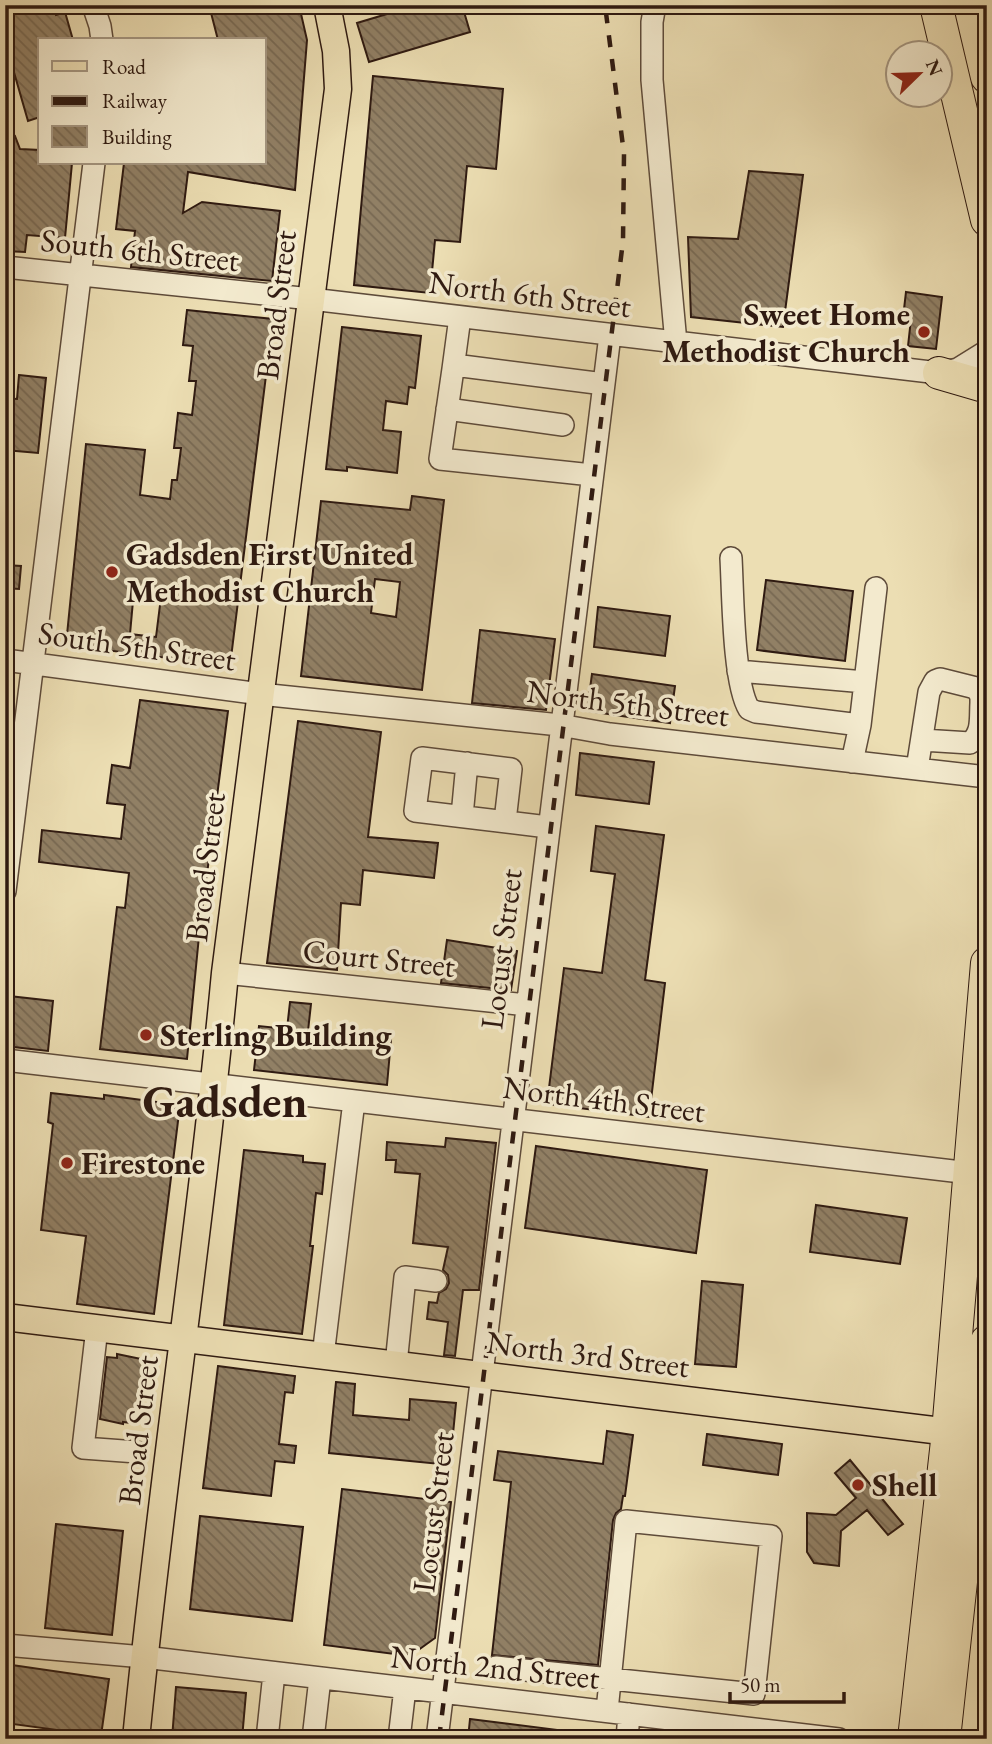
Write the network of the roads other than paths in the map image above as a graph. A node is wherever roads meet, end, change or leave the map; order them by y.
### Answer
1 (93, 5) edge
2 (327, 5) edge
3 (655, 5) edge
4 (936, 5) edge
5 (970, 5) edge
6 (102, 38) edge
7 (944, 38) edge
8 (954, 59) edge
9 (984, 64) edge
10 (954, 79) edge
11 (94, 164) edge
12 (987, 220) edge
13 (5, 267) edge
14 (82, 275) junction
15 (311, 299) junction
16 (460, 317) junction
17 (610, 335) junction
18 (676, 343) junction
19 (987, 351) edge
20 (453, 369) junction
21 (939, 373) junction
22 (604, 384) junction
23 (987, 387) edge
24 (447, 409) junction
25 (563, 425) dead end
26 (592, 475) junction
27 (731, 558) dead end
28 (876, 589) dead end
29 (5, 660) edge
30 (33, 663) junction
31 (738, 671) junction
32 (865, 682) junction
33 (260, 694) junction
34 (984, 703) edge
35 (560, 725) junction
36 (860, 725) junction
37 (922, 740) junction
38 (852, 762) junction
39 (467, 763) junction
40 (918, 769) junction
41 (987, 777) edge
42 (462, 816) junction
43 (505, 821) junction
44 (548, 827) junction
45 (5, 891) edge
46 (987, 962) edge
47 (225, 973) junction
48 (527, 1005) junction
49 (5, 1060) edge
50 (214, 1083) junction
51 (354, 1101) junction
52 (512, 1121) junction
53 (978, 1174) edge
54 (436, 1281) dead end
55 (5, 1317) edge
56 (97, 1328) junction
57 (182, 1337) junction
58 (987, 1341) edge
59 (323, 1356) junction
60 (396, 1364) junction
61 (482, 1374) junction
62 (971, 1435) edge
63 (137, 1452) dead end
64 (5, 1645) edge
65 (144, 1657) junction
66 (954, 1659) junction
67 (496, 1667) dead end
68 (274, 1673) junction
69 (320, 1678) junction
70 (610, 1678) junction
71 (405, 1688) junction
72 (443, 1693) junction
73 (607, 1711) junction
74 (629, 1714) junction
75 (662, 1728) edge
76 (716, 1731) edge
77 (796, 1736) edge
78 (136, 1739) edge
79 (267, 1739) edge
80 (313, 1739) edge
81 (400, 1739) edge
82 (437, 1739) edge
83 (627, 1739) edge
84 (839, 1739) edge
85 (914, 1739) edge
86 (944, 1739) edge
87 (958, 1739) edge

1 - 6 street
2 - 15 main road, Broad Street
3 - 18 street
4 - 7 highway
5 - 9 highway
8 - 9 street
10 - 12 highway
11 - 14 street
13 - 14 street, South 6th Street
14 - 15 street, South 6th Street
14 - 30 street
15 - 16 street, North 6th Street
15 - 33 main road, Broad Street
16 - 17 street, North 6th Street
16 - 20 street
17 - 18 street, North 6th Street
17 - 22 street, Locust Street
18 - 21 street, North 6th Street
19 - 21 street, North 6th Street
20 - 22 street
20 - 24 street
21 - 23 highway
22 - 26 street, Locust Street
24 - 25 street
24 - 26 street
26 - 35 street, Locust Street
27 - 31 street
28 - 32 street
29 - 30 street, South 5th Street
30 - 33 street, South 5th Street
30 - 45 street
31 - 32 street
31 - 36 street
32 - 36 street
33 - 35 street, North 5th Street
33 - 47 main road, Broad Street
34 - 37 street
34 - 37 street
35 - 38 street, North 5th Street
35 - 44 street, Locust Street
36 - 38 street
37 - 40 street
38 - 40 street, North 5th Street
39 - 42 street
39 - 42 street
39 - 43 street
40 - 41 street, North 5th Street
42 - 43 street
43 - 44 street
44 - 48 street, Locust Street
46 - 53 highway
47 - 48 street, Court Street
47 - 50 main road, Broad Street
48 - 52 street, Locust Street
49 - 50 street, North 4th Street
50 - 51 street, North 4th Street
50 - 57 main road, Broad Street
51 - 52 street, North 4th Street
51 - 59 street
52 - 53 street, North 4th Street
52 - 61 street, Locust Street
53 - 62 highway
54 - 60 street
55 - 56 main road, North 3rd Street
56 - 57 main road, North 3rd Street
56 - 63 street
57 - 59 main road, North 3rd Street
57 - 65 main road, Broad Street
58 - 62 highway
59 - 60 main road, North 3rd Street
60 - 61 main road, North 3rd Street
61 - 62 main road, North 3rd Street
61 - 72 street, Locust Street
62 - 66 highway
62 - 85 highway
64 - 65 street, North 2nd Street
65 - 68 street, North 2nd Street
65 - 78 main road, Broad Street
66 - 86 highway
66 - 87 highway
67 - 70 street
68 - 69 street, North 2nd Street
68 - 79 street
69 - 71 street, North 2nd Street
69 - 80 street
70 - 70 street
70 - 73 street
71 - 72 street, North 2nd Street
71 - 81 street
72 - 73 street, North 2nd Street
72 - 82 street, Locust Street
73 - 74 street, North 2nd Street
74 - 75 street, North 2nd Street
74 - 83 street
75 - 76 street, North 2nd Street
76 - 77 street, North 2nd Street
77 - 84 street, North 2nd Street

